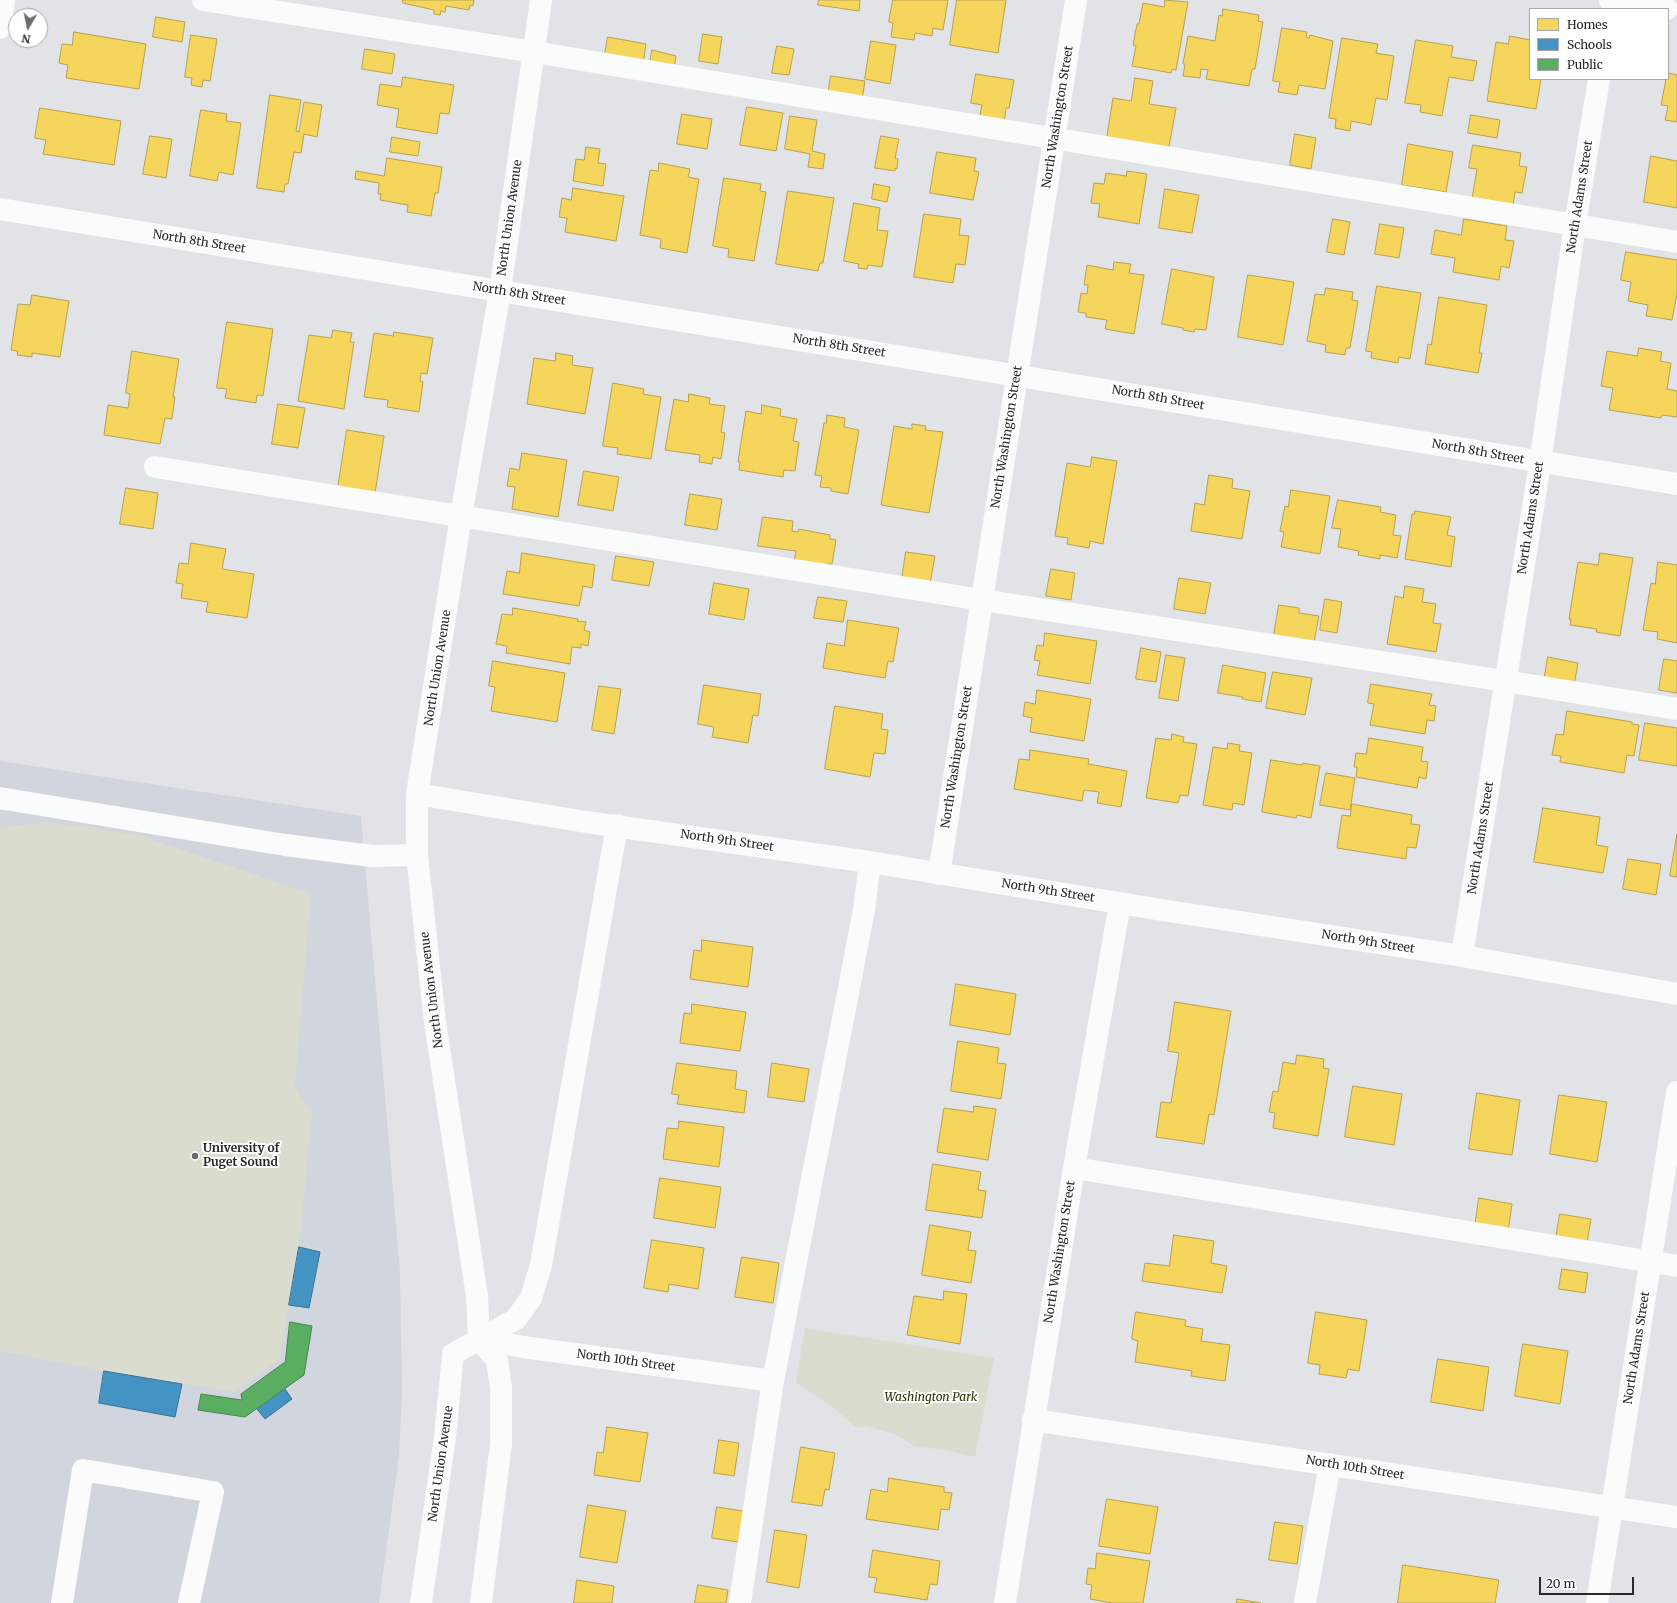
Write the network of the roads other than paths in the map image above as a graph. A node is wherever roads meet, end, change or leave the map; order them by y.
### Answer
1 (4, 0) edge
2 (203, 0) edge
3 (541, 0) edge
4 (1076, 0) edge
5 (1612, 0) edge
6 (1662, 8) edge
7 (0, 28) edge
8 (534, 52) junction
9 (1599, 80) edge
10 (1054, 138) junction
11 (0, 209) edge
12 (1575, 225) junction
13 (1677, 242) edge
14 (500, 291) junction
15 (1017, 375) junction
16 (1540, 463) junction
17 (155, 467) dead end
18 (1677, 484) edge
19 (461, 516) junction
20 (982, 600) junction
21 (1505, 681) junction
22 (1677, 708) edge
23 (418, 794) junction
24 (0, 798) edge
25 (616, 825) junction
26 (417, 855) junction
27 (870, 862) junction
28 (939, 874) junction
29 (1120, 903) junction
30 (1462, 956) junction
31 (1677, 994) edge
32 (1677, 1092) edge
33 (1074, 1168) junction
34 (1650, 1262) junction
35 (1677, 1266) edge
36 (479, 1339) junction
37 (772, 1381) junction
38 (1033, 1420) junction
39 (1330, 1464) junction
40 (1612, 1507) junction
41 (1677, 1517) edge
42 (62, 1603) edge
43 (189, 1603) edge
44 (421, 1603) edge
45 (481, 1603) edge
46 (740, 1603) edge
47 (1005, 1603) edge
48 (1305, 1603) edge
49 (1597, 1603) edge

1 - 7 street
2 - 8 street
3 - 8 street, North Union Avenue
4 - 10 street, North Washington Street
5 - 6 street
8 - 10 street
8 - 14 street, North Union Avenue
9 - 12 street, North Adams Street
10 - 12 street
10 - 15 street, North Washington Street
11 - 14 street, North 8th Street
12 - 13 street
12 - 16 street, North Adams Street
14 - 15 street, North 8th Street
14 - 19 street, North Union Avenue
15 - 16 street, North 8th Street
15 - 20 street, North Washington Street
16 - 18 street, North 8th Street
16 - 21 street, North Adams Street
17 - 19 street
19 - 20 street
19 - 23 street, North Union Avenue
20 - 21 street
20 - 28 street, North Washington Street
21 - 22 street
21 - 30 street, North Adams Street
23 - 25 street, North 9th Street
23 - 26 street, North Union Avenue
24 - 26 street
25 - 27 street, North 9th Street
25 - 36 street, North Union Avenue
26 - 36 street, North Union Avenue
27 - 28 street, North 9th Street
27 - 37 street
28 - 29 street, North 9th Street
29 - 30 street, North 9th Street
29 - 33 street, North Washington Street
30 - 31 street, North 9th Street
32 - 34 street, North Adams Street
33 - 34 street
33 - 38 street, North Washington Street
34 - 35 street
34 - 40 street, North Adams Street
36 - 37 street, North 10th Street
36 - 44 street, North Union Avenue
36 - 45 street
37 - 46 street
38 - 39 street, North 10th Street
38 - 47 street, North Washington Street
39 - 40 street, North 10th Street
39 - 48 street
40 - 41 street, North 10th Street
40 - 49 street, North Adams Street
42 - 43 street

